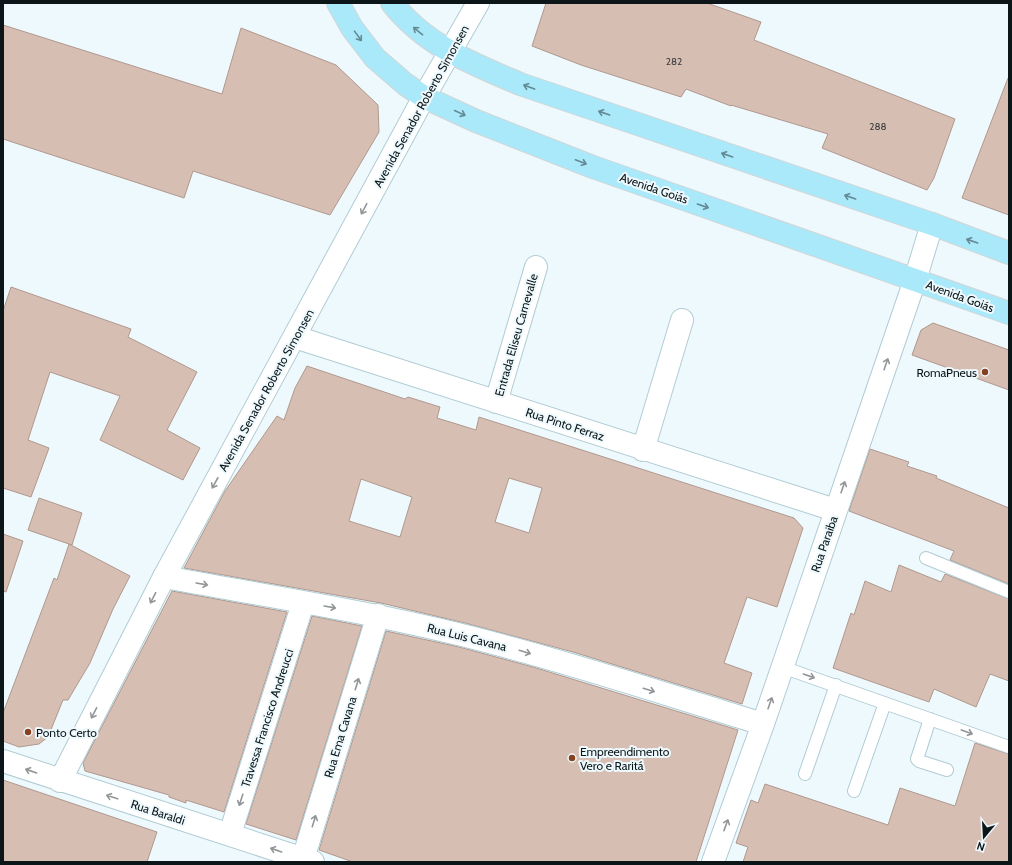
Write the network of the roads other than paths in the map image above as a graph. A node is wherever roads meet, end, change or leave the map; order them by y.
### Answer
1 (338, 3) edge
2 (392, 3) edge
3 (478, 3) edge
4 (450, 52) junction
5 (424, 97) junction
6 (932, 224) junction
7 (1009, 254) edge
8 (536, 267) dead end
9 (915, 280) junction
10 (1009, 313) edge
11 (682, 320) dead end
12 (295, 337) junction
13 (496, 402) junction
14 (644, 450) junction
15 (836, 510) junction
16 (926, 558) dead end
17 (164, 577) junction
18 (1009, 592) edge
19 (303, 602) junction
20 (378, 616) junction
21 (782, 667) junction
22 (836, 685) junction
23 (885, 703) junction
24 (930, 719) junction
25 (763, 724) junction
26 (1009, 748) edge
27 (3, 761) edge
28 (947, 770) dead end
29 (805, 774) dead end
30 (60, 780) junction
31 (854, 790) dead end
32 (230, 834) junction
33 (308, 860) edge
34 (713, 862) edge

1 -> 5 main road, Avenida Goiás
4 -> 2 main road
3 - 4 street, Avenida Senador Roberto Simonsen
4 - 5 street, Avenida Senador Roberto Simonsen
6 -> 4 main road
5 -> 9 main road, Avenida Goiás
5 -> 12 street, Avenida Senador Roberto Simonsen
7 -> 6 main road
6 - 9 street, Rua Paraiba
8 - 13 street, Entrada Eliseu Carnevalle
9 - 10 main road, Avenida Goiás
15 -> 9 street, Rua Paraiba
11 - 14 street
12 - 13 street, Rua Pinto Ferraz
12 -> 17 street, Avenida Senador Roberto Simonsen
13 - 14 street, Rua Pinto Ferraz
14 - 15 street, Rua Pinto Ferraz
15 - 21 street, Rua Paraiba
16 - 18 lane
17 -> 19 street, Rua Luis Cavana
17 -> 30 street, Avenida Senador Roberto Simonsen
19 -> 20 street, Rua Luis Cavana
19 -> 32 street, Travessa Francisco Andreucci
20 -> 25 street, Rua Luis Cavana
33 -> 20 street, Rua Ema Cavana
21 -> 22 lane
25 -> 21 street, Rua Paraiba
22 - 23 lane
22 - 29 lane
23 - 24 lane
23 - 31 lane
24 -> 26 lane
24 - 28 lane
34 -> 25 street, Rua Paraiba
30 -> 27 street, Rua Baraldi
32 -> 30 street, Rua Baraldi
33 -> 32 street, Rua Baraldi

